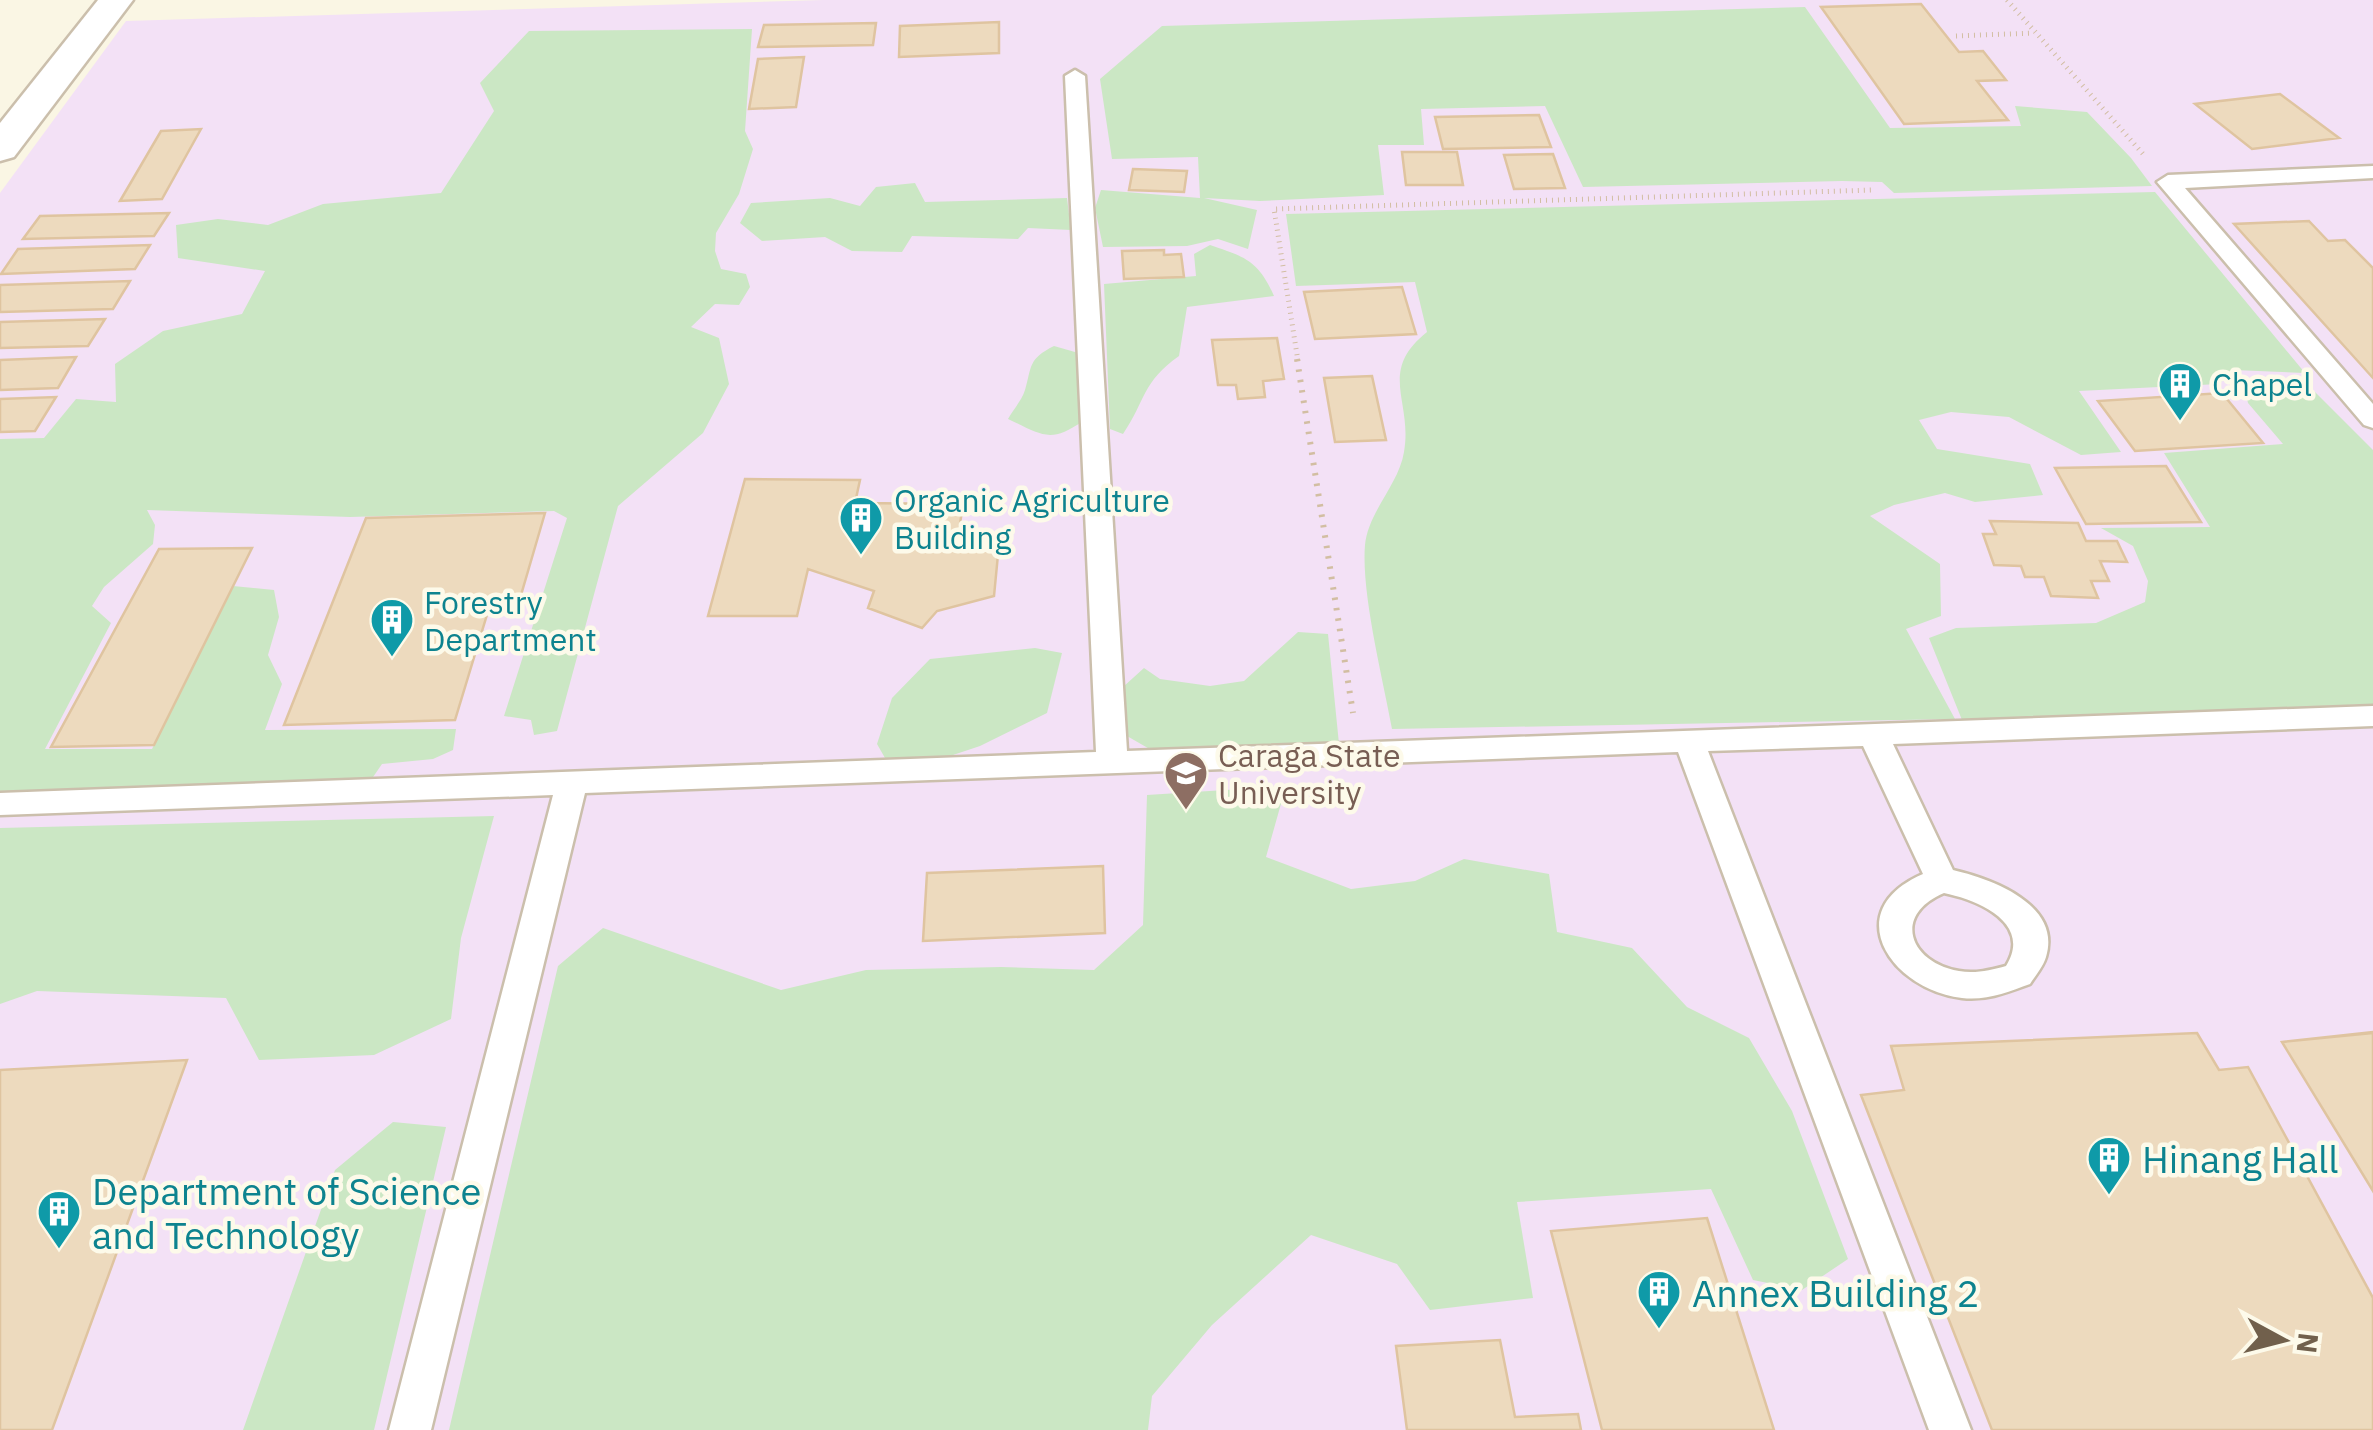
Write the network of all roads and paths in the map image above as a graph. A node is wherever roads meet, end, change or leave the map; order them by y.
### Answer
1 (116, 0) edge
2 (2006, 0) edge
3 (2036, 32) junction
4 (1956, 36) dead end
5 (1075, 76) dead end
6 (0, 149) edge
7 (2373, 172) edge
8 (2168, 182) junction
9 (1872, 190) dead end
10 (2373, 420) edge
11 (2373, 716) edge
12 (1874, 735) junction
13 (1689, 742) junction
14 (1360, 753) junction
15 (1112, 763) junction
16 (572, 783) junction
17 (0, 804) edge
18 (1942, 880) dead end
19 (410, 1430) edge
20 (1950, 1430) edge

1 - 6 street
2 - 3 path
3 - 4 path
3 - 8 path
5 - 15 lane
7 - 8 lane
8 - 10 lane
9 - 14 path
11 - 12 lane
12 - 13 lane
12 - 18 lane
13 - 14 lane
13 - 20 lane
14 - 15 lane
15 - 16 lane
16 - 17 lane
16 - 19 lane

